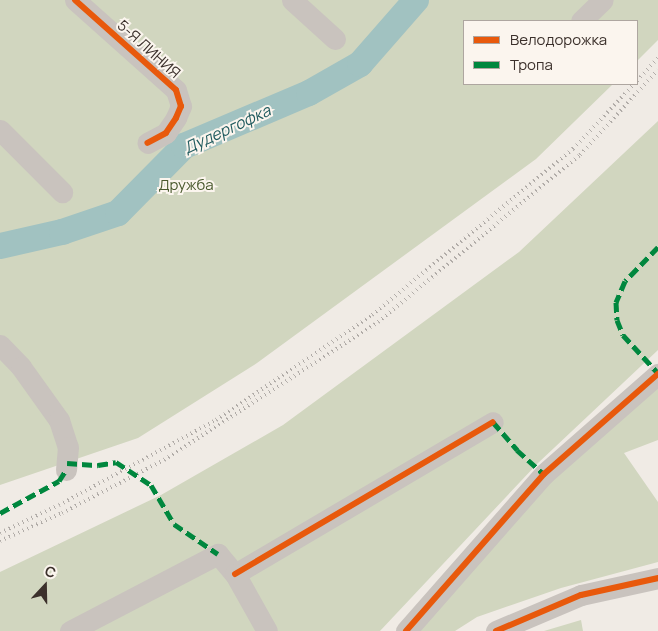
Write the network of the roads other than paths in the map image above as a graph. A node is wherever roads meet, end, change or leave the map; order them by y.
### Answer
1 (75, 0) edge
2 (292, 0) edge
3 (603, 0) edge
4 (582, 20) edge
5 (335, 39) dead end
6 (0, 130) edge
7 (147, 143) dead end
8 (62, 192) dead end
9 (0, 346) edge
10 (658, 374) edge
11 (493, 422) dead end
12 (66, 470) dead end
13 (236, 574) junction
14 (658, 578) edge
15 (70, 631) edge
16 (266, 631) edge
17 (406, 631) edge
18 (496, 631) edge

1 - 7 street, 5-Я ЛИНИЯ
2 - 5 street
3 - 4 street
6 - 8 street
9 - 12 street
10 - 17 street
11 - 13 street
13 - 15 street
13 - 16 street
14 - 18 street

